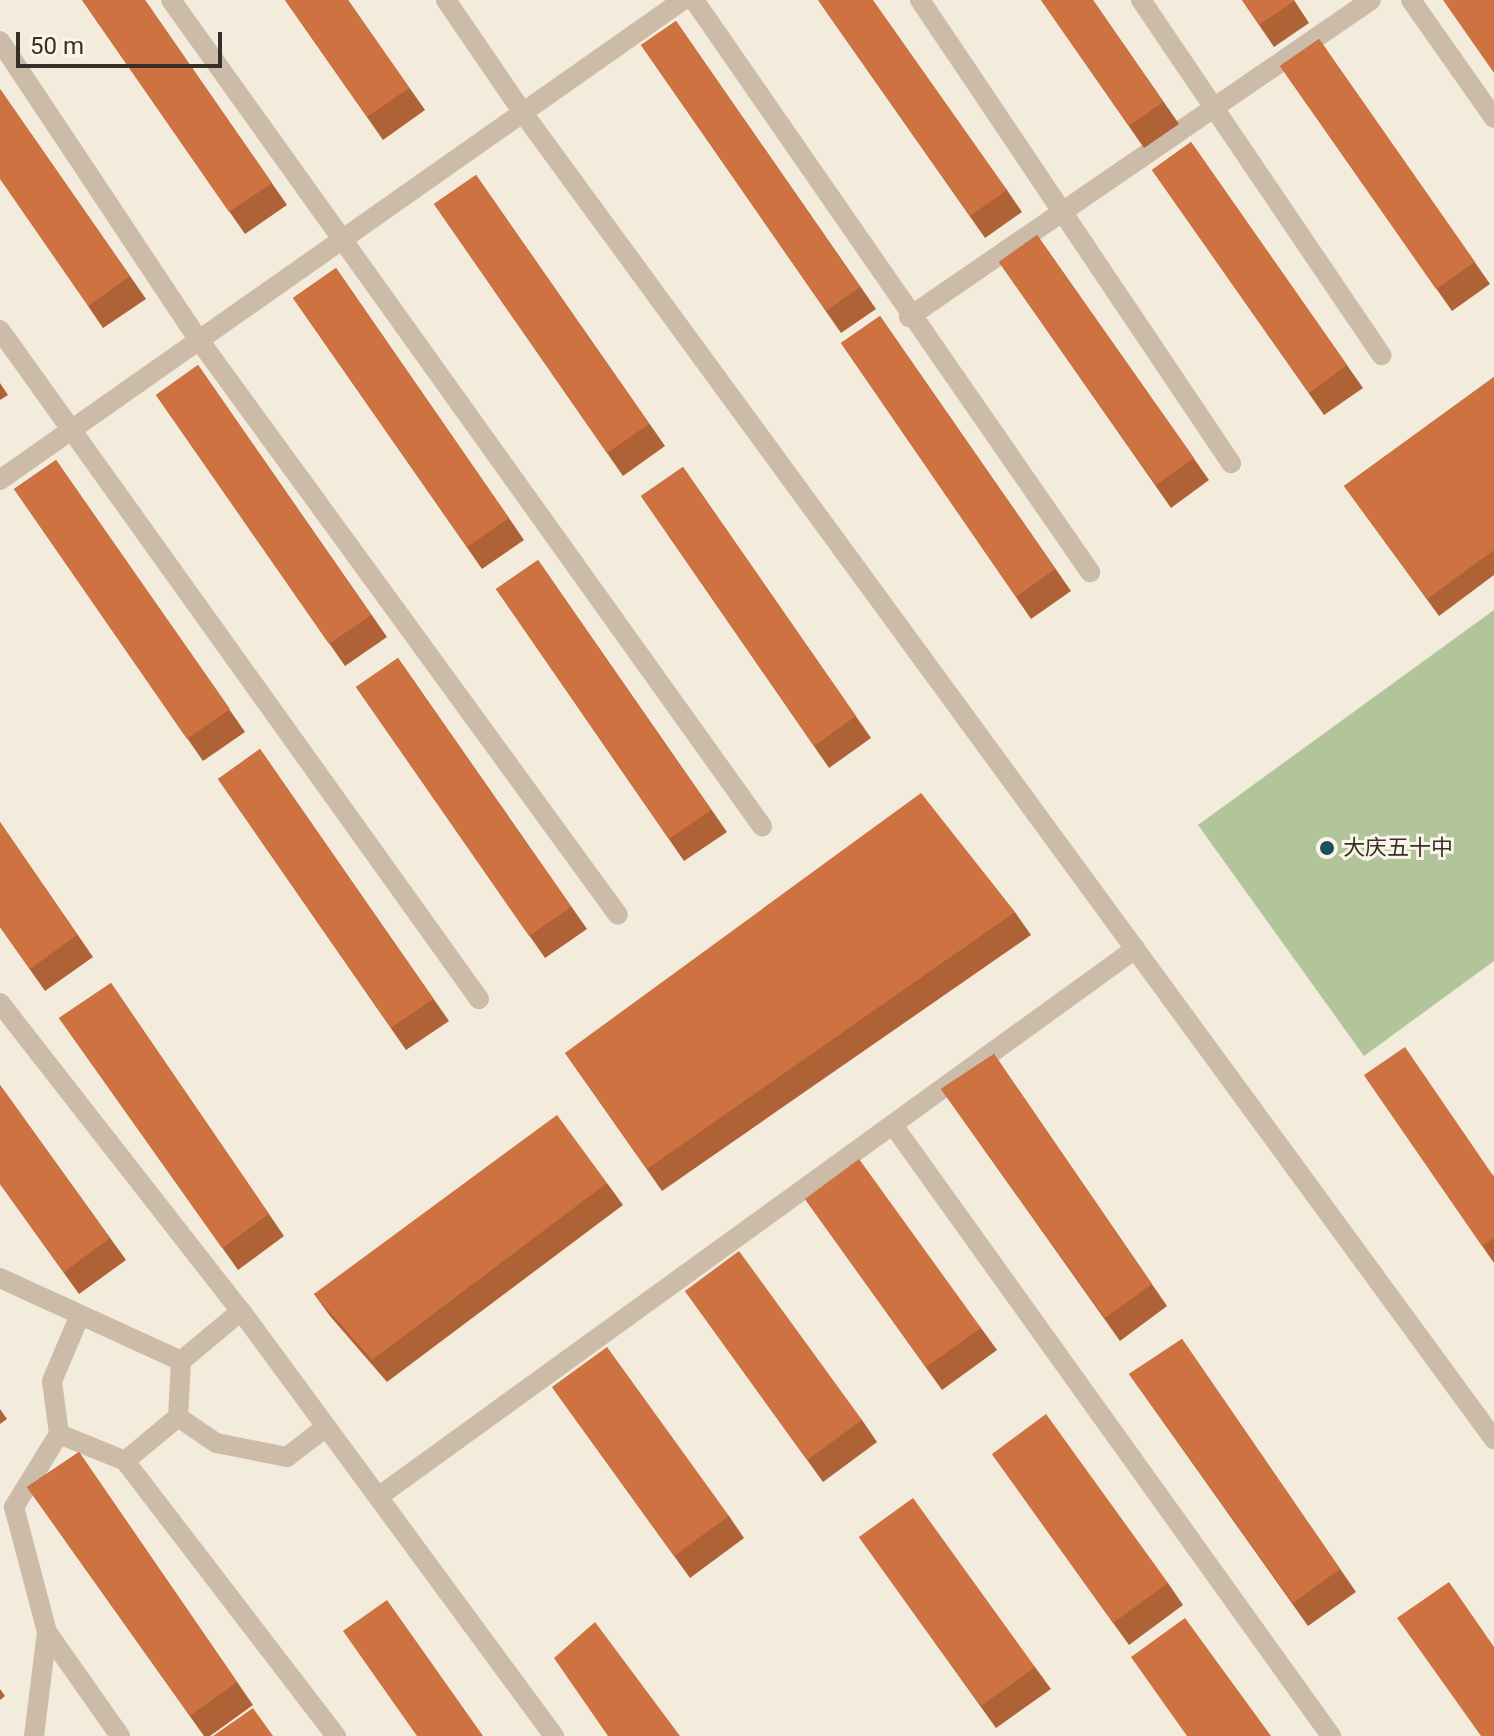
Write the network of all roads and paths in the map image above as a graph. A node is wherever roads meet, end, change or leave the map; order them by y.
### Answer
1 (171, 0) edge
2 (446, 0) edge
3 (683, 0) edge
4 (694, 0) edge
5 (920, 0) edge
6 (1141, 0) edge
7 (1371, 0) edge
8 (1411, 0) edge
9 (0, 41) edge
10 (1215, 107) junction
11 (523, 113) junction
12 (1494, 118) edge
13 (1059, 214) junction
14 (341, 241) junction
15 (909, 317) junction
16 (0, 330) edge
17 (199, 340) junction
18 (1381, 355) dead end
19 (70, 430) junction
20 (1231, 463) dead end
21 (0, 480) edge
22 (1090, 572) dead end
23 (762, 826) dead end
24 (618, 915) dead end
25 (1135, 949) junction
26 (479, 999) dead end
27 (0, 1003) edge
28 (893, 1125) junction
29 (0, 1278) edge
30 (241, 1311) junction
31 (80, 1315) junction
32 (181, 1361) junction
33 (178, 1417) junction
34 (326, 1427) junction
35 (59, 1434) junction
36 (1494, 1439) edge
37 (125, 1461) junction
38 (378, 1497) junction
39 (47, 1632) junction
40 (34, 1736) edge
41 (120, 1736) edge
42 (336, 1736) edge
43 (554, 1736) edge
44 (1331, 1736) edge

1 - 14 street
2 - 11 street
3 - 11 street
4 - 15 street
5 - 13 street
6 - 10 street
7 - 10 street
8 - 12 street
9 - 17 street
10 - 13 street
10 - 18 street
11 - 14 street
11 - 25 street
13 - 15 street
13 - 20 street
14 - 17 street
14 - 23 street
15 - 22 street
16 - 19 street
17 - 19 street
17 - 24 street
19 - 21 street
19 - 26 street
25 - 28 street
25 - 36 street
27 - 30 street
28 - 38 street
28 - 44 street
29 - 31 street
30 - 32 street
30 - 34 street
31 - 32 street
31 - 35 street
32 - 33 street
33 - 34 street
33 - 37 street
34 - 38 street
35 - 37 street
35 - 39 street
37 - 42 street
38 - 43 street
39 - 40 street
39 - 41 street

